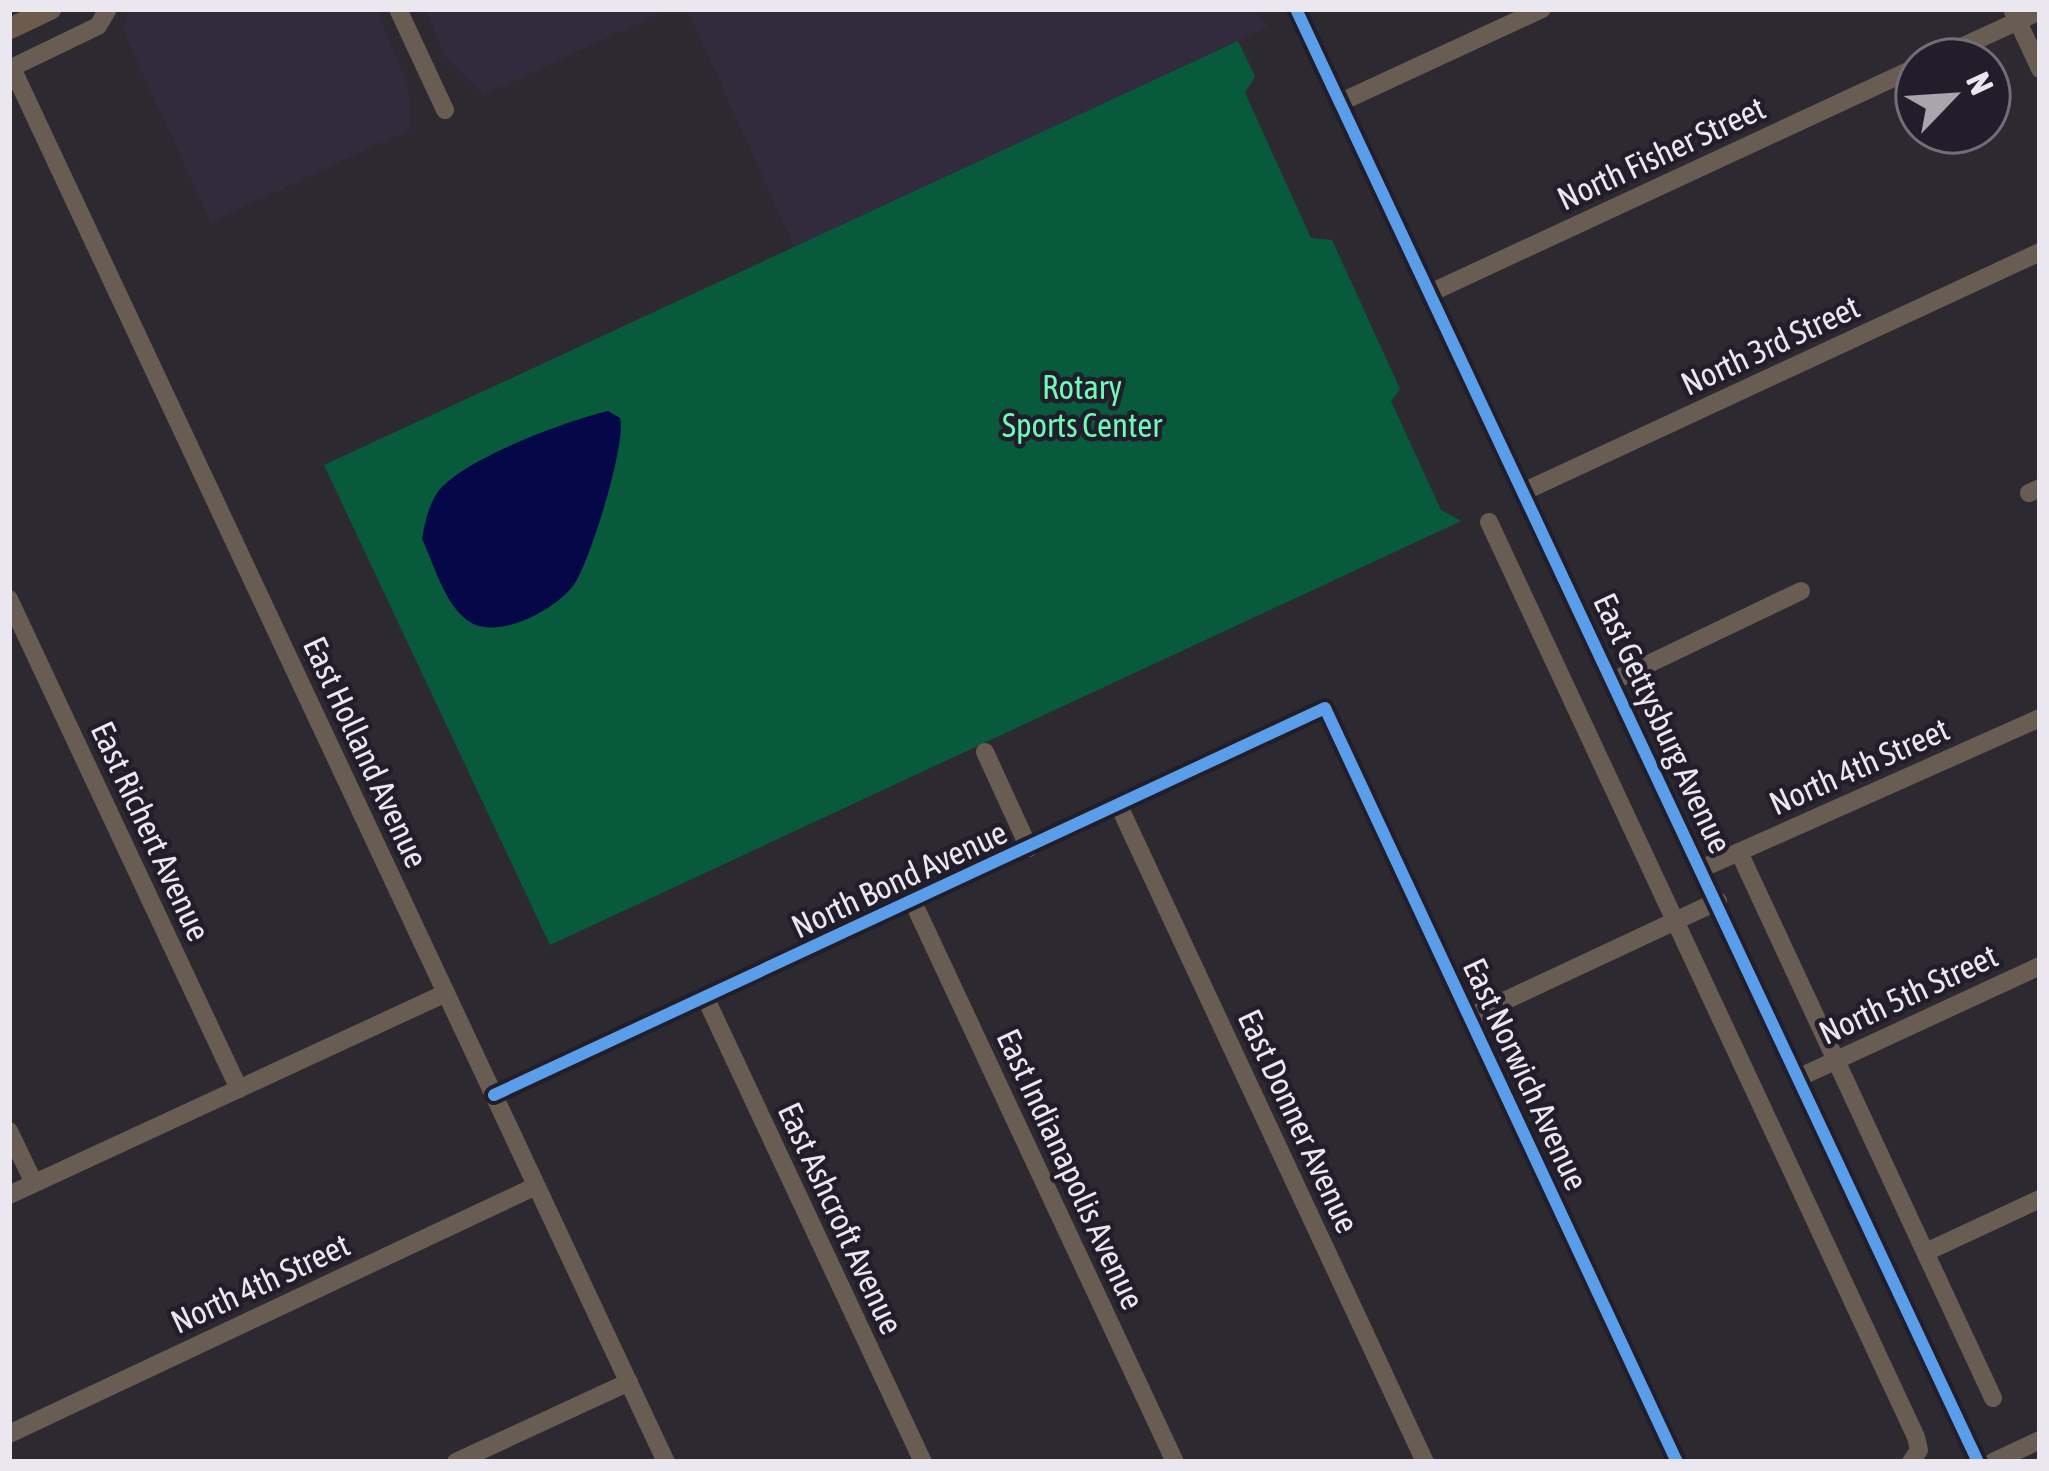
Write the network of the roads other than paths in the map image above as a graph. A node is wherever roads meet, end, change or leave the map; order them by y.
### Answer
1 (51, 9) edge
2 (108, 9) edge
3 (398, 9) edge
4 (1296, 9) edge
5 (1542, 9) edge
6 (2040, 10) edge
7 (2015, 15) edge
8 (9, 28) edge
9 (1977, 36) edge
10 (10, 68) edge
11 (2040, 69) edge
12 (1893, 78) edge
13 (1341, 102) junction
14 (445, 110) dead end
15 (2040, 252) edge
16 (1430, 292) junction
17 (1525, 491) junction
18 (1489, 522) dead end
19 (1801, 591) dead end
20 (9, 599) edge
21 (1613, 681) junction
22 (1324, 708) joint
23 (2040, 718) edge
24 (985, 752) dead end
25 (1120, 806) junction
26 (1029, 848) junction
27 (1738, 852) junction
28 (1702, 868) junction
29 (1718, 901) junction
30 (913, 902) junction
31 (1676, 920) junction
32 (2040, 966) edge
33 (446, 993) junction
34 (706, 998) junction
35 (1470, 1017) junction
36 (1836, 1060) junction
37 (1800, 1077) junction
38 (239, 1088) junction
39 (494, 1095) junction
40 (9, 1131) edge
41 (34, 1184) junction
42 (536, 1186) junction
43 (9, 1195) edge
44 (2040, 1199) edge
45 (1926, 1252) junction
46 (629, 1382) junction
47 (1993, 1398) dead end
48 (9, 1434) edge
49 (2040, 1440) edge
50 (1913, 1460) edge
51 (456, 1462) edge
52 (666, 1462) edge
53 (922, 1462) edge
54 (1175, 1462) edge
55 (1425, 1462) edge
56 (1677, 1462) edge
57 (1978, 1462) edge
58 (1993, 1462) edge

1 - 8 main road
2 - 10 street
3 - 14 street
4 - 13 street, East Gettysburg Avenue
5 - 13 street
6 - 7 street
7 - 9 street
7 - 11 street
10 - 33 street, East Holland Avenue
12 - 16 street, North Fisher Street
13 - 16 street, East Gettysburg Avenue
15 - 17 street, North 3rd Street
16 - 17 street, East Gettysburg Avenue
17 - 21 street, East Gettysburg Avenue
18 - 31 street
19 - 21 street
20 - 38 street, East Richert Avenue
21 - 28 street, East Gettysburg Avenue
22 - 25 street, North Bond Avenue
22 - 35 street, East Norwich Avenue
23 - 27 street, North 4th Street
24 - 26 street
25 - 26 street, North Bond Avenue
25 - 55 street, East Donner Avenue
26 - 30 street, North Bond Avenue
27 - 28 street, North 4th Street
27 - 36 street, East Gettysburg Avenue
28 - 29 street, East Gettysburg Avenue
29 - 31 street
29 - 37 street, East Gettysburg Avenue
30 - 34 street, North Bond Avenue
30 - 54 street, East Indianapolis Avenue
31 - 35 street
31 - 50 street
32 - 36 street, North 5th Street
33 - 38 street
33 - 39 street, East Holland Avenue
34 - 39 street, North Bond Avenue
34 - 53 street, East Ashcroft Avenue
35 - 56 street, East Norwich Avenue
36 - 37 street, North 5th Street
36 - 45 street, East Gettysburg Avenue
37 - 57 street, East Gettysburg Avenue
38 - 41 street
39 - 42 street, East Holland Avenue
40 - 41 street
41 - 43 street
42 - 46 street, East Holland Avenue
42 - 48 street, North 4th Street
44 - 45 street
45 - 47 street, East Gettysburg Avenue
46 - 51 street
46 - 52 street, East Holland Avenue
49 - 58 street

